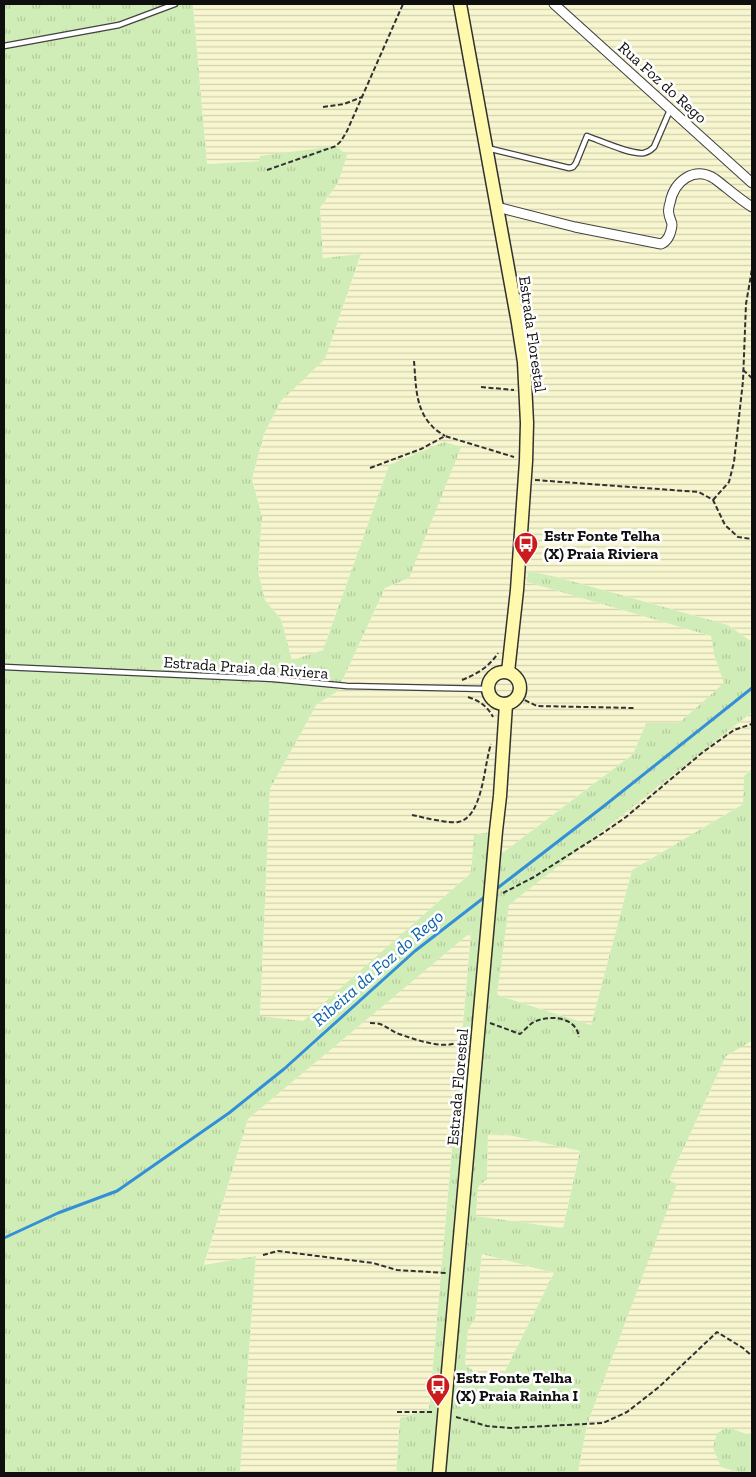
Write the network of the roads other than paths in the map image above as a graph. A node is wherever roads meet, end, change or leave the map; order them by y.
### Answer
1 (175, 4) edge
2 (460, 4) edge
3 (554, 4) edge
4 (4, 46) edge
5 (671, 109) junction
6 (486, 148) junction
7 (752, 183) edge
8 (497, 207) junction
9 (752, 207) edge
10 (4, 667) edge
11 (508, 672) junction
12 (487, 689) junction
13 (506, 704) junction
14 (439, 1473) edge

1 - 4 lane
2 - 6 main road, Estrada Florestal
3 - 5 street, Rua Foz do Rego
5 - 6 lane
5 - 7 street, Rua Foz do Rego
6 - 8 main road, Estrada Florestal
8 - 9 street
8 - 11 main road, Estrada Florestal
10 - 12 lane, Estrada Praia da Riviera
11 - 12 main road
11 - 13 main road
12 - 13 main road
13 - 14 main road, Estrada Florestal

